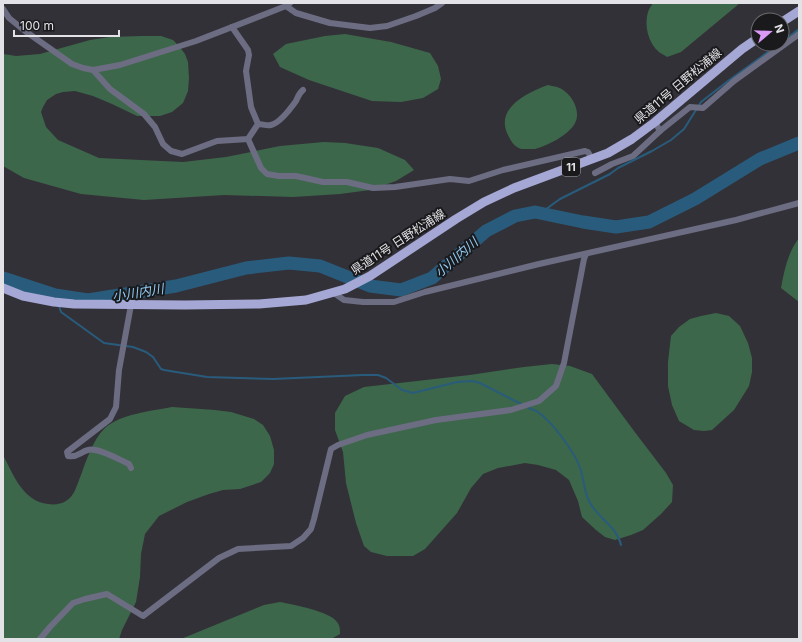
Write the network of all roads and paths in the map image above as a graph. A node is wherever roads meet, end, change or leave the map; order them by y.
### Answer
1 (442, 3) edge
2 (288, 4) edge
3 (3, 9) edge
4 (799, 11) edge
5 (790, 17) edge
6 (232, 27) junction
7 (799, 34) edge
8 (750, 44) edge
9 (93, 70) junction
10 (303, 90) dead end
11 (655, 122) junction
12 (258, 124) junction
13 (660, 131) junction
14 (248, 139) junction
15 (592, 159) junction
16 (595, 173) dead end
17 (799, 203) edge
18 (586, 254) junction
19 (3, 288) edge
20 (334, 293) junction
21 (131, 305) junction
22 (131, 468) dead end
23 (40, 639) edge

1 - 2 street
2 - 6 street
3 - 9 street
4 - 5 main road
6 - 9 street
6 - 12 street
7 - 13 street
8 - 11 main road, 県道11号 日野松浦線 / 11
9 - 14 street
10 - 12 street
11 - 13 street
11 - 15 main road, 県道11号 日野松浦線 / 11
12 - 14 street
13 - 16 street
14 - 15 street
15 - 20 main road, 県道11号 日野松浦線 / 11
17 - 18 street
18 - 20 street
18 - 23 street
19 - 21 main road, 県道11号 日野松浦線 / 11
20 - 21 main road, 県道11号 日野松浦線 / 11
21 - 22 street

